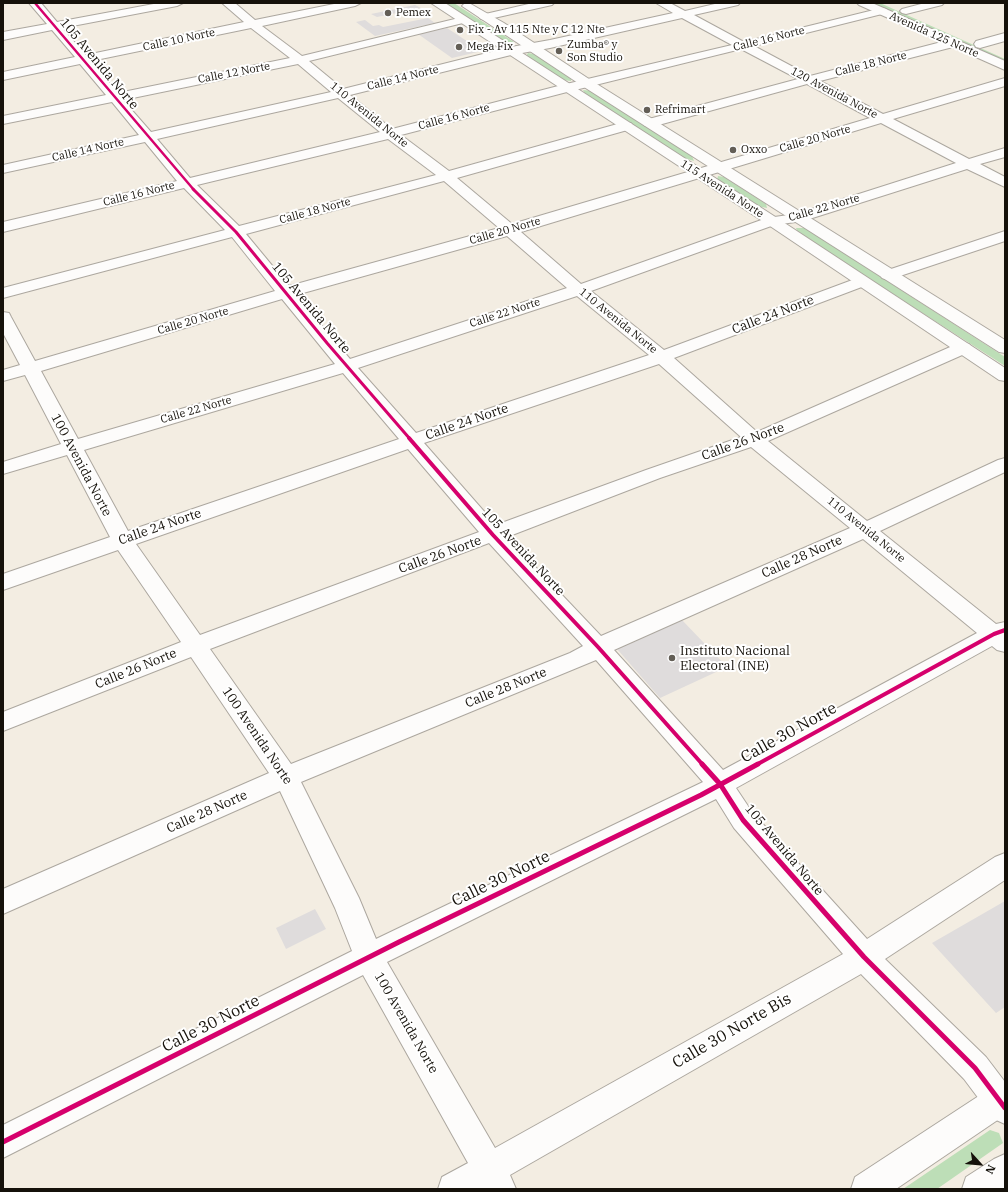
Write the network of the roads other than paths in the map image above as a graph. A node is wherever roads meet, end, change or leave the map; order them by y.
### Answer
1 (35, 3) edge
2 (177, 3) edge
3 (228, 3) edge
4 (356, 3) edge
5 (437, 3) edge
6 (463, 3) edge
7 (548, 3) edge
8 (662, 3) edge
9 (734, 3) edge
10 (863, 3) edge
11 (938, 3) edge
12 (885, 7) edge
13 (906, 11) junction
14 (684, 14) junction
15 (485, 17) junction
16 (464, 20) junction
17 (253, 24) junction
18 (54, 26) junction
19 (3, 36) edge
20 (1005, 37) edge
21 (952, 43) junction
22 (980, 44) junction
23 (744, 46) junction
24 (533, 48) junction
25 (511, 51) junction
26 (1005, 55) edge
27 (82, 60) junction
28 (300, 60) junction
29 (1005, 66) edge
30 (3, 76) edge
31 (809, 80) junction
32 (1005, 82) edge
33 (588, 84) junction
34 (566, 88) junction
35 (341, 93) junction
36 (114, 96) junction
37 (883, 119) junction
38 (3, 120) edge
39 (650, 123) junction
40 (626, 126) junction
41 (390, 134) junction
42 (147, 136) junction
43 (1005, 152) edge
44 (968, 164) junction
45 (719, 167) junction
46 (3, 169) edge
47 (697, 173) junction
48 (447, 176) junction
49 (187, 183) junction
50 (1005, 183) edge
51 (798, 218) junction
52 (772, 221) junction
53 (3, 227) edge
54 (510, 230) junction
55 (236, 232) junction
56 (1005, 236) edge
57 (888, 275) junction
58 (861, 282) junction
59 (579, 290) junction
60 (3, 293) edge
61 (285, 294) junction
62 (3, 317) edge
63 (1001, 342) edge
64 (963, 348) junction
65 (662, 357) junction
66 (346, 366) junction
67 (30, 368) junction
68 (3, 376) edge
69 (1005, 376) edge
70 (754, 440) junction
71 (411, 442) junction
72 (72, 446) junction
73 (1005, 464) edge
74 (3, 468) edge
75 (866, 529) junction
76 (492, 535) junction
77 (122, 540) junction
78 (3, 582) edge
79 (1001, 636) edge
80 (195, 646) junction
81 (598, 647) junction
82 (3, 722) edge
83 (286, 777) junction
84 (720, 784) junction
85 (1005, 865) edge
86 (3, 902) edge
87 (864, 957) junction
88 (369, 958) junction
89 (1003, 1102) edge
90 (3, 1142) edge
91 (1005, 1170) edge
92 (495, 1179) edge
93 (454, 1189) edge
94 (868, 1189) edge
95 (978, 1189) edge

1 - 18 street, 105 Avenida Norte
2 - 18 street
3 - 17 street, 110 Avenida Norte
4 - 17 street, Calle 10 Norte
5 - 16 street, 115 Avenida Norte
6 - 15 street, 115 Avenida Norte
7 - 15 street
8 - 14 street, 120 Avenida Norte
9 - 14 street, Calle 14 Norte
10 - 12 street, Avenida 125 Norte
11 - 13 street
12 - 13 street, Avenida 125 Norte
12 - 21 street, Avenida 125 Norte
12 - 23 street, Calle 16 Norte
13 - 22 street, Avenida 125 Norte
14 - 23 street, 120 Avenida Norte
14 - 24 street, Calle 14 Norte
15 - 24 street, 115 Avenida Norte
16 - 25 street, 115 Avenida Norte
16 - 28 street, Calle 12 Norte
17 - 27 street, Calle 10 Norte
17 - 28 street, 110 Avenida Norte
18 - 19 street
18 - 27 street, 105 Avenida Norte
20 - 22 street
21 - 29 street, Avenida 125 Norte
21 - 31 street, Calle 18 Norte
22 - 26 street, Avenida 125 Norte
23 - 31 street, 120 Avenida Norte
23 - 33 street, Calle 16 Norte
24 - 25 street, Calle 14 Norte
24 - 33 street, 115 Avenida Norte
25 - 34 street, 115 Avenida Norte
25 - 35 street, Calle 14 Norte
27 - 30 street, Calle 10 Norte
27 - 36 street, 105 Avenida Norte
28 - 35 street, 110 Avenida Norte
28 - 36 street, Calle 12 Norte
31 - 37 street, 120 Avenida Norte
31 - 39 street, Calle 18 Norte
32 - 37 street, Calle 20 Norte
33 - 34 street, Calle 16 Norte
33 - 39 street, 115 Avenida Norte
34 - 40 street, 115 Avenida Norte
34 - 41 street, Calle 16 Norte
35 - 41 street, 110 Avenida Norte
35 - 42 street, Calle 14 Norte
36 - 38 street, Calle 12 Norte
36 - 42 street, 105 Avenida Norte
37 - 44 street, 120 Avenida Norte
37 - 45 street, Calle 20 Norte
39 - 45 street, 115 Avenida Norte
40 - 47 street, 115 Avenida Norte
40 - 48 street, Calle 18 Norte
41 - 48 street, 110 Avenida Norte
41 - 49 street, Calle 16 Norte
42 - 46 street, Calle 14 Norte
42 - 49 street, 105 Avenida Norte
43 - 44 street, Calle 22 Norte
44 - 50 street, 120 Avenida Norte
44 - 51 street, Calle 22 Norte
45 - 47 street, Calle 20 Norte
45 - 51 street, 115 Avenida Norte
47 - 52 street, 115 Avenida Norte
47 - 54 street, Calle 20 Norte
48 - 54 street, 110 Avenida Norte
48 - 55 street, Calle 18 Norte
49 - 53 street, Calle 16 Norte
49 - 55 street, 105 Avenida Norte
51 - 52 street, Calle 22 Norte
51 - 57 street, 115 Avenida Norte
52 - 58 street, 115 Avenida Norte
52 - 59 street, Calle 22 Norte
54 - 59 street, 110 Avenida Norte
54 - 61 street, Calle 20 Norte
55 - 60 street, Calle 18 Norte
55 - 61 street, 105 Avenida Norte
56 - 57 street
57 - 63 street, 115 Avenida Norte
58 - 64 street, 115 Avenida Norte
58 - 65 street, Calle 24 Norte
59 - 65 street, 110 Avenida Norte
59 - 66 street, Calle 22 Norte
61 - 66 street, 105 Avenida Norte
61 - 67 street, Calle 20 Norte
62 - 67 street, 100 Avenida Norte
64 - 69 street, 115 Avenida Norte
64 - 70 street, Calle 26 Norte
65 - 70 street, 110 Avenida Norte
65 - 71 street, Calle 24 Norte
66 - 71 street, 105 Avenida Norte
66 - 72 street, Calle 22 Norte
67 - 68 street, Calle 20 Norte
67 - 72 street, 100 Avenida Norte
70 - 75 street, 110 Avenida Norte
70 - 76 street, Calle 26 Norte
71 - 76 street, 105 Avenida Norte
71 - 77 street, Calle 24 Norte
72 - 74 street, Calle 22 Norte
72 - 77 street, 100 Avenida Norte
73 - 75 street, Calle 28 Norte
75 - 79 street, 110 Avenida Norte
75 - 81 street, Calle 28 Norte
76 - 80 street, Calle 26 Norte
76 - 81 street, 105 Avenida Norte
77 - 78 street, Calle 24 Norte
77 - 80 street, 100 Avenida Norte
79 - 84 street, Calle 30 Norte
80 - 82 street, Calle 26 Norte
80 - 83 street, 100 Avenida Norte
81 - 83 street, Calle 28 Norte
81 - 84 street, 105 Avenida Norte
83 - 86 street, Calle 28 Norte
83 - 88 street, 100 Avenida Norte
84 - 87 street, 105 Avenida Norte
84 - 88 street, Calle 30 Norte
85 - 87 street, Calle 30 Norte Bis
87 - 89 street, 105 Avenida Norte
87 - 92 street, Calle 30 Norte Bis
88 - 90 street, Calle 30 Norte
88 - 92 street, 100 Avenida Norte
89 - 94 street
91 - 95 street
92 - 93 street, Calle 30 Norte Bis

